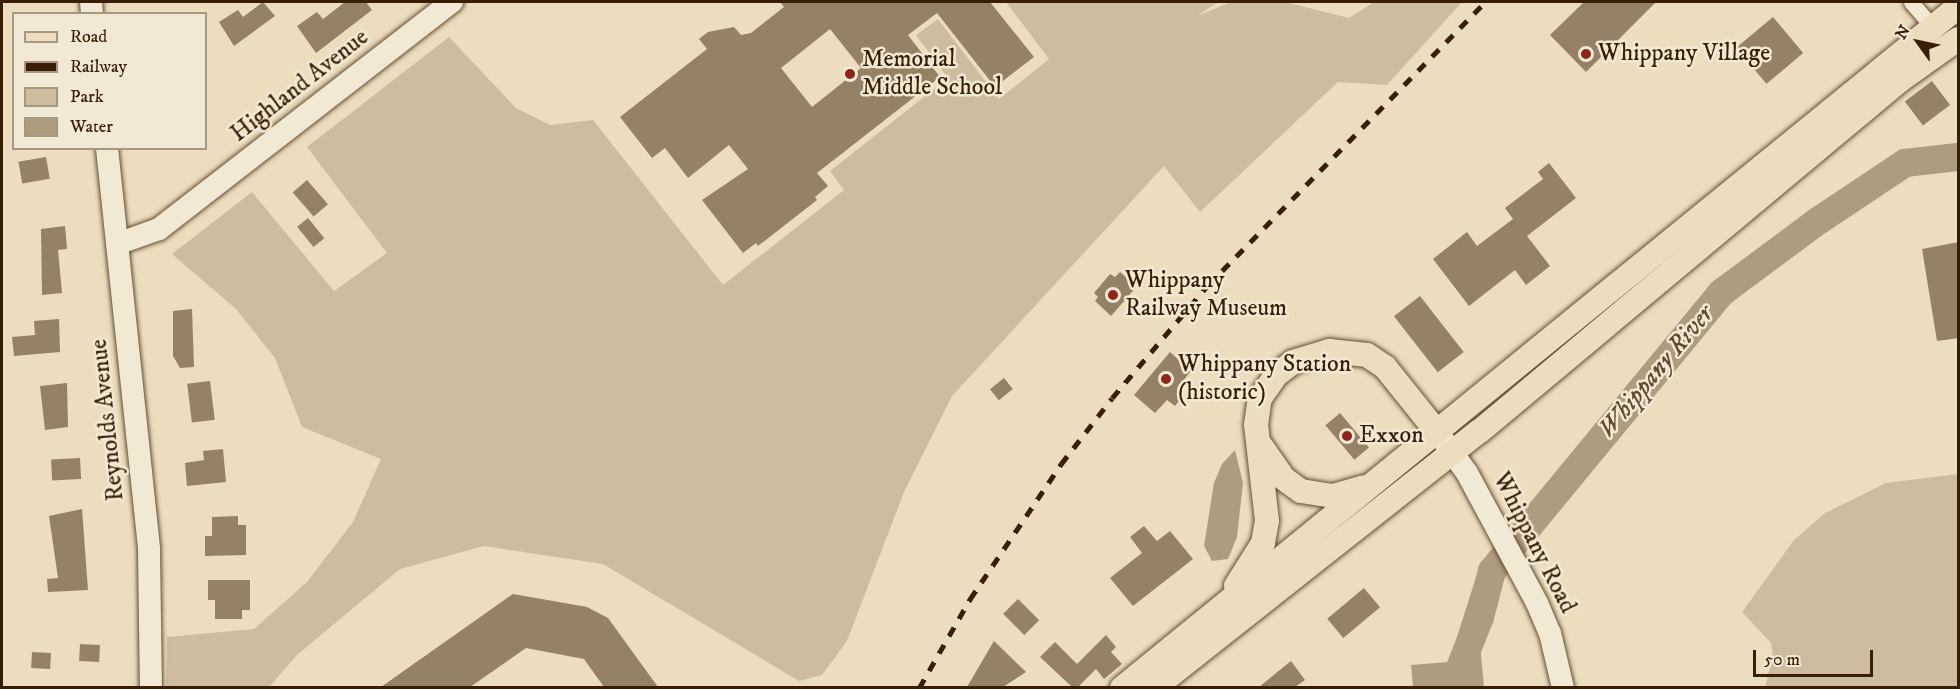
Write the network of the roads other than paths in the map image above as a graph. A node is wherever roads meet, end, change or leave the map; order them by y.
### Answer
1 (452, 2) edge
2 (1911, 2) edge
3 (1959, 8) edge
4 (1932, 26) junction
5 (1959, 39) edge
6 (106, 150) edge
7 (117, 244) junction
8 (1437, 432) junction
9 (1256, 436) junction
10 (1453, 453) junction
11 (1375, 483) junction
12 (1193, 632) junction
13 (151, 687) edge
14 (1122, 687) edge
15 (1154, 687) edge
16 (1563, 687) edge

1 - 7 street, Highland Avenue
2 - 4 street
3 - 4 main road
4 - 8 main road
5 - 10 main road
6 - 7 street, Reynolds Avenue
7 - 13 street, Reynolds Avenue
8 - 9 main road
8 - 10 street, Whippany Road
8 - 11 main road
9 - 11 main road
9 - 12 main road
10 - 15 main road
10 - 16 street, Whippany Road
11 - 12 main road
12 - 14 main road

